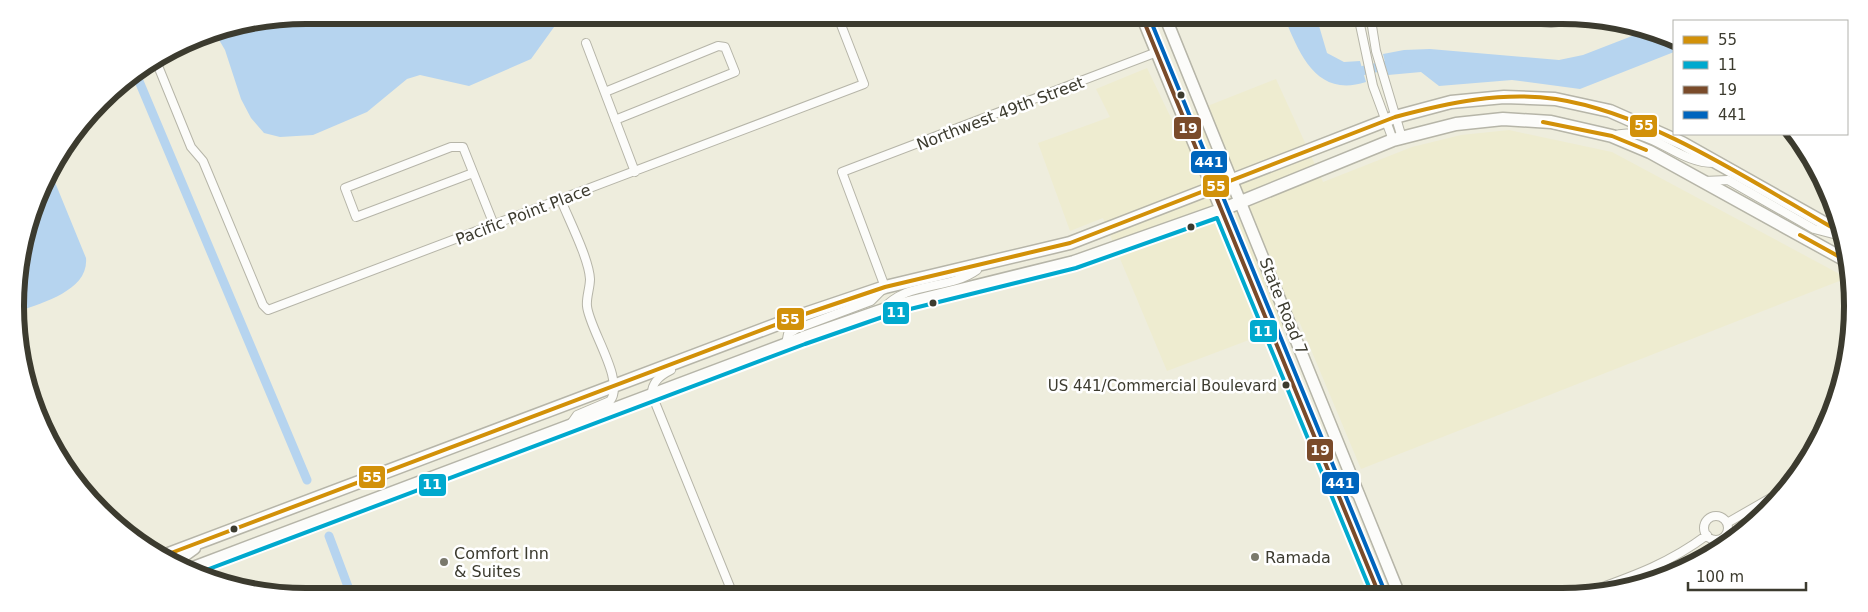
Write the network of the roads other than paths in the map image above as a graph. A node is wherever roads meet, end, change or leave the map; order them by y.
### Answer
1 (841, 24) edge
2 (1145, 24) edge
3 (1168, 24) edge
4 (1360, 24) edge
5 (1372, 24) edge
6 (586, 43) dead end
7 (1156, 52) junction
8 (158, 66) edge
9 (605, 92) junction
10 (1390, 118) junction
11 (615, 120) junction
12 (1612, 136) junction
13 (1398, 139) junction
14 (1718, 163) junction
15 (635, 172) junction
16 (473, 173) junction
17 (1233, 181) junction
18 (1704, 181) junction
19 (1212, 189) junction
20 (561, 200) junction
21 (1241, 201) junction
22 (1221, 210) junction
23 (494, 226) junction
24 (1833, 228) edge
25 (1835, 234) edge
26 (1840, 257) edge
27 (976, 264) junction
28 (884, 286) junction
29 (881, 311) junction
30 (786, 344) junction
31 (690, 356) junction
32 (614, 386) junction
33 (652, 395) junction
34 (569, 425) junction
35 (1332, 482) junction
36 (1361, 497) junction
37 (1767, 500) edge
38 (1727, 523) junction
39 (1707, 535) junction
40 (201, 542) junction
41 (171, 553) edge
42 (180, 558) edge
43 (197, 567) edge
44 (1610, 584) edge
45 (730, 588) edge
46 (1376, 588) edge
47 (1397, 588) edge

1 - 15 street, Pacific Point Place
2 - 7 main road, State Road 7
3 - 17 main road, State Road 7
4 - 10 street
5 - 10 street
6 - 9 street
7 - 19 main road, State Road 7
7 - 28 street, Northwest 49th Street
8 - 23 street, Pacific Point Place
9 - 11 street
9 - 11 street
10 - 13 street
10 - 14 highway
10 - 17 highway
11 - 15 street
12 - 13 highway
12 - 14 street
12 - 18 highway
13 - 21 highway
14 - 24 highway
15 - 20 street, Pacific Point Place
16 - 16 street
16 - 23 street
17 - 19 highway
17 - 21 main road, State Road 7
18 - 25 street
18 - 26 highway
19 - 22 main road, State Road 7
19 - 27 highway
20 - 23 street, Pacific Point Place
20 - 32 street
21 - 22 highway
21 - 36 main road, State Road 7
22 - 29 highway
22 - 35 main road, State Road 7
27 - 28 highway
27 - 29 street
28 - 30 street
28 - 31 highway
29 - 30 highway
30 - 33 highway
31 - 32 highway
31 - 33 street
32 - 34 street
32 - 40 highway
33 - 34 highway
33 - 45 street
34 - 43 highway
35 - 36 main road
35 - 46 main road, State Road 7
36 - 47 main road, State Road 7
37 - 38 street
38 - 39 street
38 - 39 street
39 - 44 street
40 - 41 highway
40 - 42 highway

